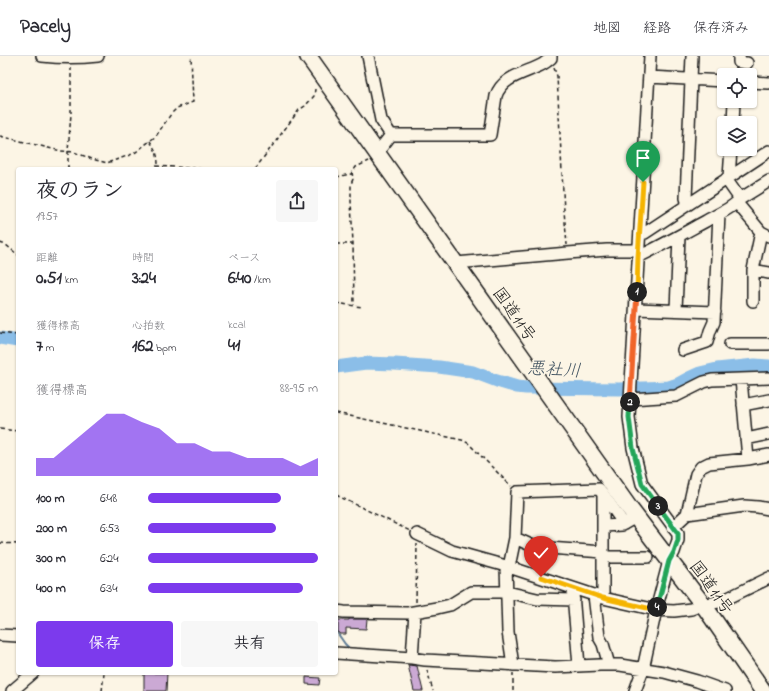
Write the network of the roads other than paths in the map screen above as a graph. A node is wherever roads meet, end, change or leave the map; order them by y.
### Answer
1 (42, 56) edge
2 (98, 56) edge
3 (308, 56) edge
4 (320, 56) edge
5 (368, 56) edge
6 (650, 56) edge
7 (692, 56) edge
8 (551, 57) edge
9 (650, 77) junction
10 (692, 80) junction
11 (717, 81) edge
12 (757, 82) edge
13 (769, 83) edge
14 (384, 144) junction
15 (769, 151) edge
16 (730, 156) edge
17 (728, 178) junction
18 (766, 186) edge
19 (739, 201) junction
20 (688, 204) junction
21 (719, 214) junction
22 (640, 234) junction
23 (765, 234) edge
24 (679, 236) junction
25 (638, 253) junction
26 (461, 263) junction
27 (754, 270) junction
28 (769, 273) edge
29 (753, 301) dead end
30 (636, 309) junction
31 (676, 310) junction
32 (715, 312) junction
33 (730, 344) dead end
34 (769, 346) edge
35 (683, 350) dead end
36 (769, 378) edge
37 (741, 379) junction
38 (630, 392) junction
39 (555, 394) junction
40 (769, 400) edge
41 (743, 405) junction
42 (769, 434) edge
43 (746, 439) junction
44 (769, 455) edge
45 (748, 459) junction
46 (603, 494) junction
47 (769, 509) edge
48 (687, 514) junction
49 (630, 521) junction
50 (603, 526) junction
51 (674, 527) junction
52 (417, 534) road end
53 (515, 538) junction
54 (603, 554) junction
55 (648, 557) dead end
56 (672, 557) junction
57 (507, 566) junction
58 (769, 578) edge
59 (572, 588) junction
60 (507, 592) junction
61 (598, 596) junction
62 (574, 600) junction
63 (706, 604) junction
64 (656, 610) junction
65 (338, 611) edge
66 (415, 612) junction
67 (0, 635) edge
68 (16, 636) edge
69 (338, 653) edge
70 (412, 658) junction
71 (513, 665) junction
72 (609, 665) junction
73 (579, 666) junction
74 (643, 669) junction
75 (31, 675) edge
76 (769, 684) edge
77 (12, 691) edge
78 (635, 691) edge
79 (725, 691) edge
80 (763, 691) edge

1 - 2 street
3 - 14 highway, 国道11号
4 - 14 highway, 国道11号
5 - 14 street
6 - 9 street
7 - 10 street
8 - 14 street
9 - 10 street
9 - 22 street
10 - 11 street
10 - 20 street
12 - 13 street
14 - 26 highway, 国道11号
15 - 17 street
16 - 17 street
17 - 19 street
17 - 20 street
18 - 19 street
19 - 21 street
19 - 23 street
20 - 22 street
21 - 24 street
21 - 32 street
22 - 25 street
23 - 27 street
24 - 25 street
24 - 31 street
25 - 26 street
25 - 30 street
26 - 39 highway, 国道11号
27 - 28 street
27 - 29 street
30 - 31 street
30 - 38 street
31 - 32 street
32 - 35 street
33 - 34 street
36 - 37 street
37 - 38 street
37 - 41 street
38 - 51 street
39 - 49 highway, 国道11号
39 - 56 highway, 国道11号
40 - 41 street
41 - 43 street
42 - 43 street
43 - 45 street
44 - 45 street
45 - 48 street
46 - 49 street
46 - 50 street
46 - 53 street
47 - 48 street
48 - 51 street
49 - 50 street
49 - 56 highway, 国道11号
50 - 54 street
51 - 56 street
52 - 57 street
53 - 54 street
53 - 57 street
54 - 55 street
54 - 61 street
56 - 63 highway, 国道11号
56 - 64 street
57 - 59 street
57 - 60 street
58 - 63 street
59 - 61 street
59 - 62 street
60 - 62 street
60 - 66 street
60 - 71 street
61 - 64 street
61 - 72 street
62 - 73 street
63 - 64 street
63 - 76 highway, 国道11号
63 - 80 highway, 国道11号
64 - 74 street
65 - 66 street
66 - 70 street
67 - 68 street
69 - 70 street
70 - 71 street
71 - 73 street
72 - 73 street
72 - 74 street
74 - 78 street
74 - 79 street
75 - 77 street

